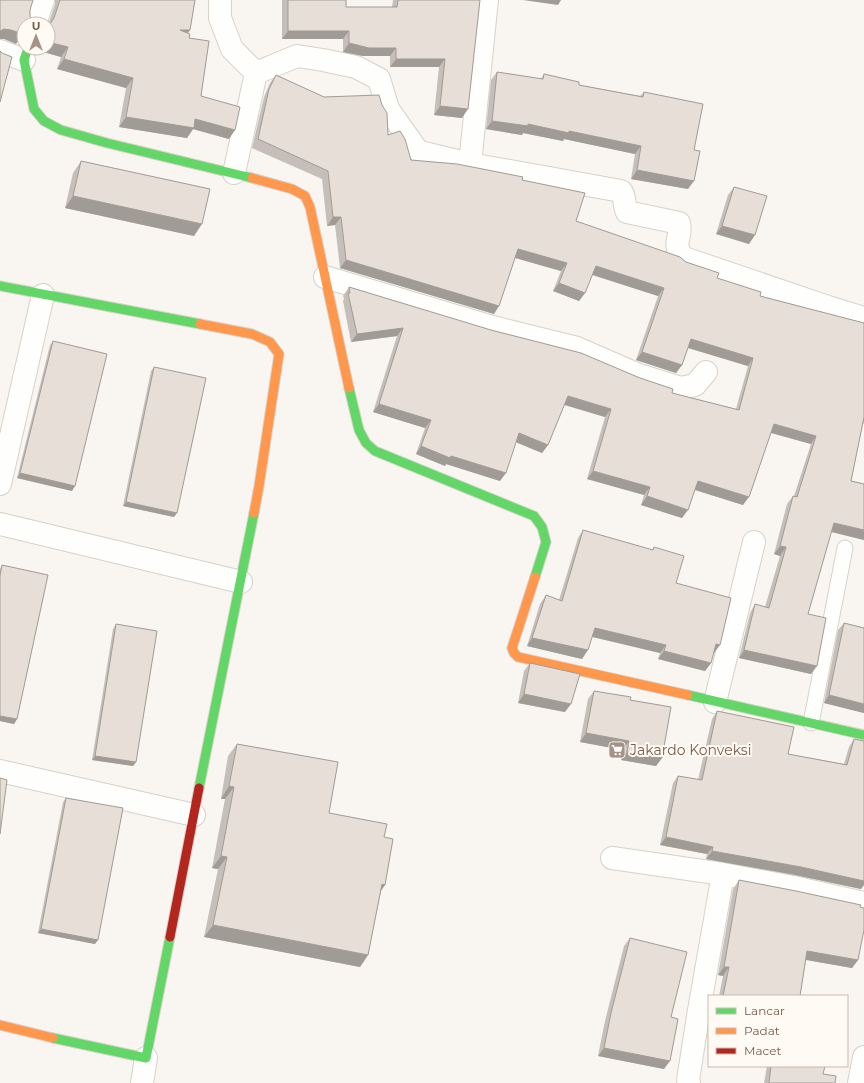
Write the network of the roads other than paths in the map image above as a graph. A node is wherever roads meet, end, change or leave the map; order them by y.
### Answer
1 (43, 0) edge
2 (220, 0) edge
3 (487, 0) edge
4 (38, 16) edge
5 (0, 51) edge
6 (16, 53) edge
7 (26, 56) edge
8 (256, 73) junction
9 (470, 164) junction
10 (234, 173) junction
11 (325, 277) junction
12 (0, 286) edge
13 (43, 295) junction
14 (864, 318) edge
15 (706, 372) dead end
16 (0, 484) edge
17 (0, 524) edge
18 (754, 542) dead end
19 (845, 548) dead end
20 (241, 582) junction
21 (715, 702) junction
22 (811, 723) junction
23 (864, 735) edge
24 (0, 771) edge
25 (194, 815) junction
26 (612, 858) dead end
27 (723, 874) junction
28 (864, 903) edge
29 (0, 1025) edge
30 (146, 1058) junction
31 (142, 1083) edge
32 (689, 1083) edge

1 - 4 street
2 - 8 street
3 - 9 street
5 - 6 street
7 - 10 street
8 - 9 street
8 - 10 street
9 - 14 street
10 - 11 street
11 - 15 street
11 - 21 street
12 - 13 street
13 - 16 street
13 - 20 street
17 - 20 street
18 - 21 street
19 - 22 lane
20 - 25 street
21 - 22 street
22 - 23 street
24 - 25 street
25 - 30 street
26 - 27 street
27 - 28 street
27 - 32 street
29 - 30 street
30 - 31 street

